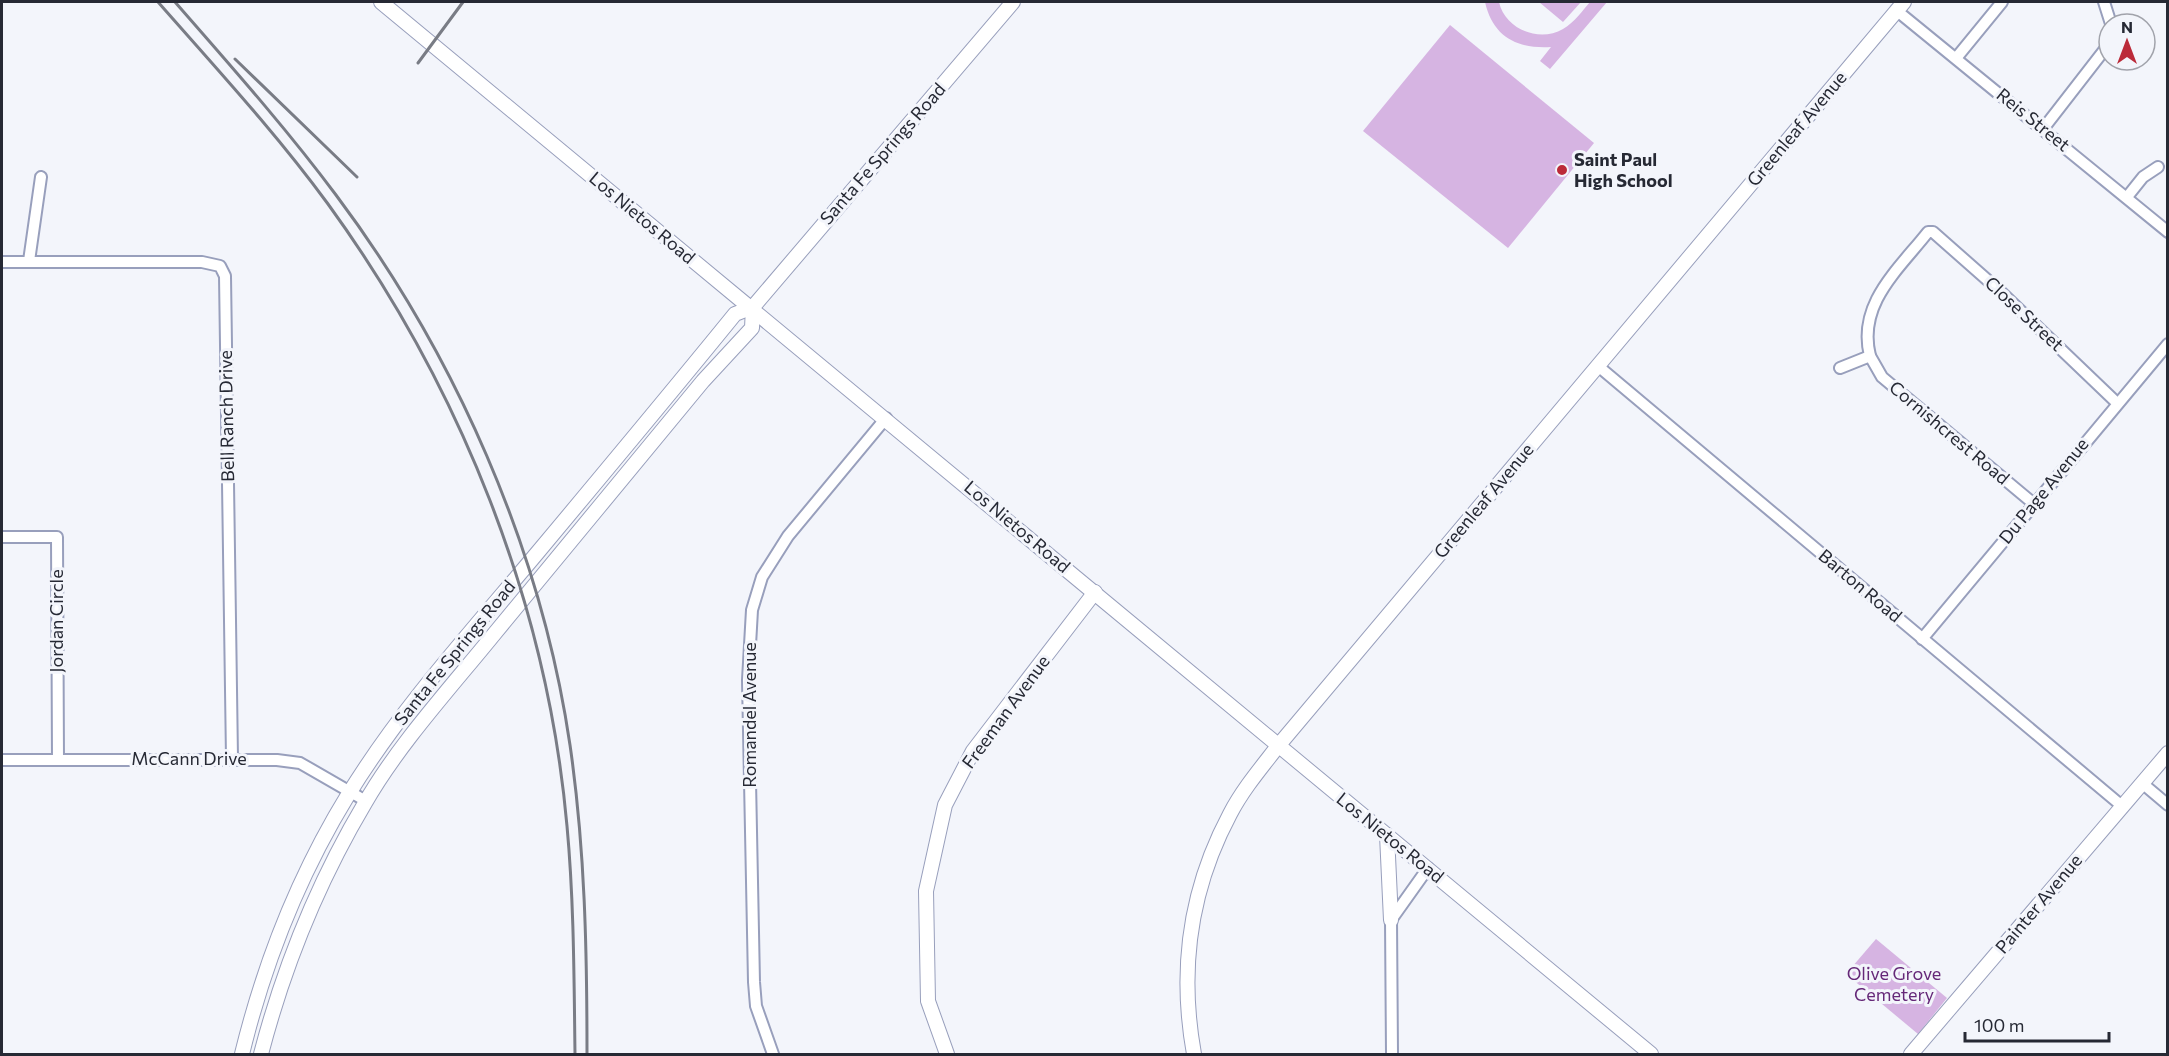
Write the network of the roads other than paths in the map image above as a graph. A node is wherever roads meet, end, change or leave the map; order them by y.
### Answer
1 (381, 2) edge
2 (1012, 2) edge
3 (2002, 2) edge
4 (1900, 6) edge
5 (1957, 57) junction
6 (2097, 59) edge
7 (2043, 129) junction
8 (2158, 167) dead end
9 (41, 177) dead end
10 (2127, 196) junction
11 (1928, 232) joint
12 (2168, 232) edge
13 (29, 261) junction
14 (2, 262) edge
15 (753, 307) junction
16 (2168, 344) edge
17 (1870, 356) junction
18 (1598, 366) junction
19 (1840, 368) dead end
20 (2116, 402) junction
21 (655, 411) junction
22 (886, 417) junction
23 (668, 423) junction
24 (2034, 504) junction
25 (2, 537) edge
26 (1095, 592) junction
27 (1922, 639) junction
28 (1278, 746) junction
29 (2168, 753) edge
30 (232, 758) junction
31 (2, 760) edge
32 (58, 760) junction
33 (2142, 783) junction
34 (349, 793) junction
35 (366, 801) junction
36 (2168, 805) edge
37 (2122, 806) junction
38 (1388, 835) junction
39 (1428, 868) junction
40 (1391, 920) junction
41 (242, 1054) edge
42 (261, 1054) edge
43 (773, 1054) edge
44 (947, 1054) edge
45 (1194, 1054) edge
46 (1392, 1054) edge
47 (1651, 1054) edge
48 (1911, 1054) edge

1 - 15 main road, Los Nietos Road
2 - 15 main road, Santa Fe Springs Road
3 - 5 street
4 - 5 street, Reis Street
4 - 18 main road, Greenleaf Avenue
5 - 7 street, Reis Street
6 - 7 street
7 - 10 street, Reis Street
8 - 10 street
9 - 13 street
10 - 12 street, Reis Street
11 - 17 street, Cornishcrest Road
11 - 20 street, Close Street
13 - 14 street, Bell Ranch Drive
13 - 30 street, Bell Ranch Drive
15 - 21 main road, Santa Fe Springs Road
15 - 22 main road, Los Nietos Road
15 - 23 main road, Santa Fe Springs Road
16 - 20 street, Du Page Avenue
17 - 19 street
17 - 24 street, Cornishcrest Road
18 - 27 street, Barton Road
18 - 28 main road, Greenleaf Avenue
20 - 24 street, Du Page Avenue
21 - 23 main road
21 - 34 main road, Santa Fe Springs Road
22 - 26 main road, Los Nietos Road
22 - 43 street, Romandel Avenue
23 - 35 main road, Santa Fe Springs Road
24 - 27 street, Du Page Avenue
25 - 32 street, Jordan Circle
26 - 28 main road, Los Nietos Road
26 - 44 main road, Freeman Avenue
27 - 37 street, Barton Road
28 - 38 main road, Los Nietos Road
28 - 45 main road, Greenleaf Avenue
29 - 33 main road, Painter Avenue
30 - 32 street, McCann Drive
30 - 34 street, McCann Drive
31 - 32 street, McCann Drive
33 - 36 street
33 - 37 main road, Painter Avenue
34 - 35 street, McCann Drive
34 - 41 main road, Santa Fe Springs Road
35 - 42 main road, Santa Fe Springs Road
37 - 48 main road, Painter Avenue
38 - 39 main road, Los Nietos Road
38 - 40 main road
39 - 40 street
39 - 47 main road, Los Nietos Road
40 - 46 street

